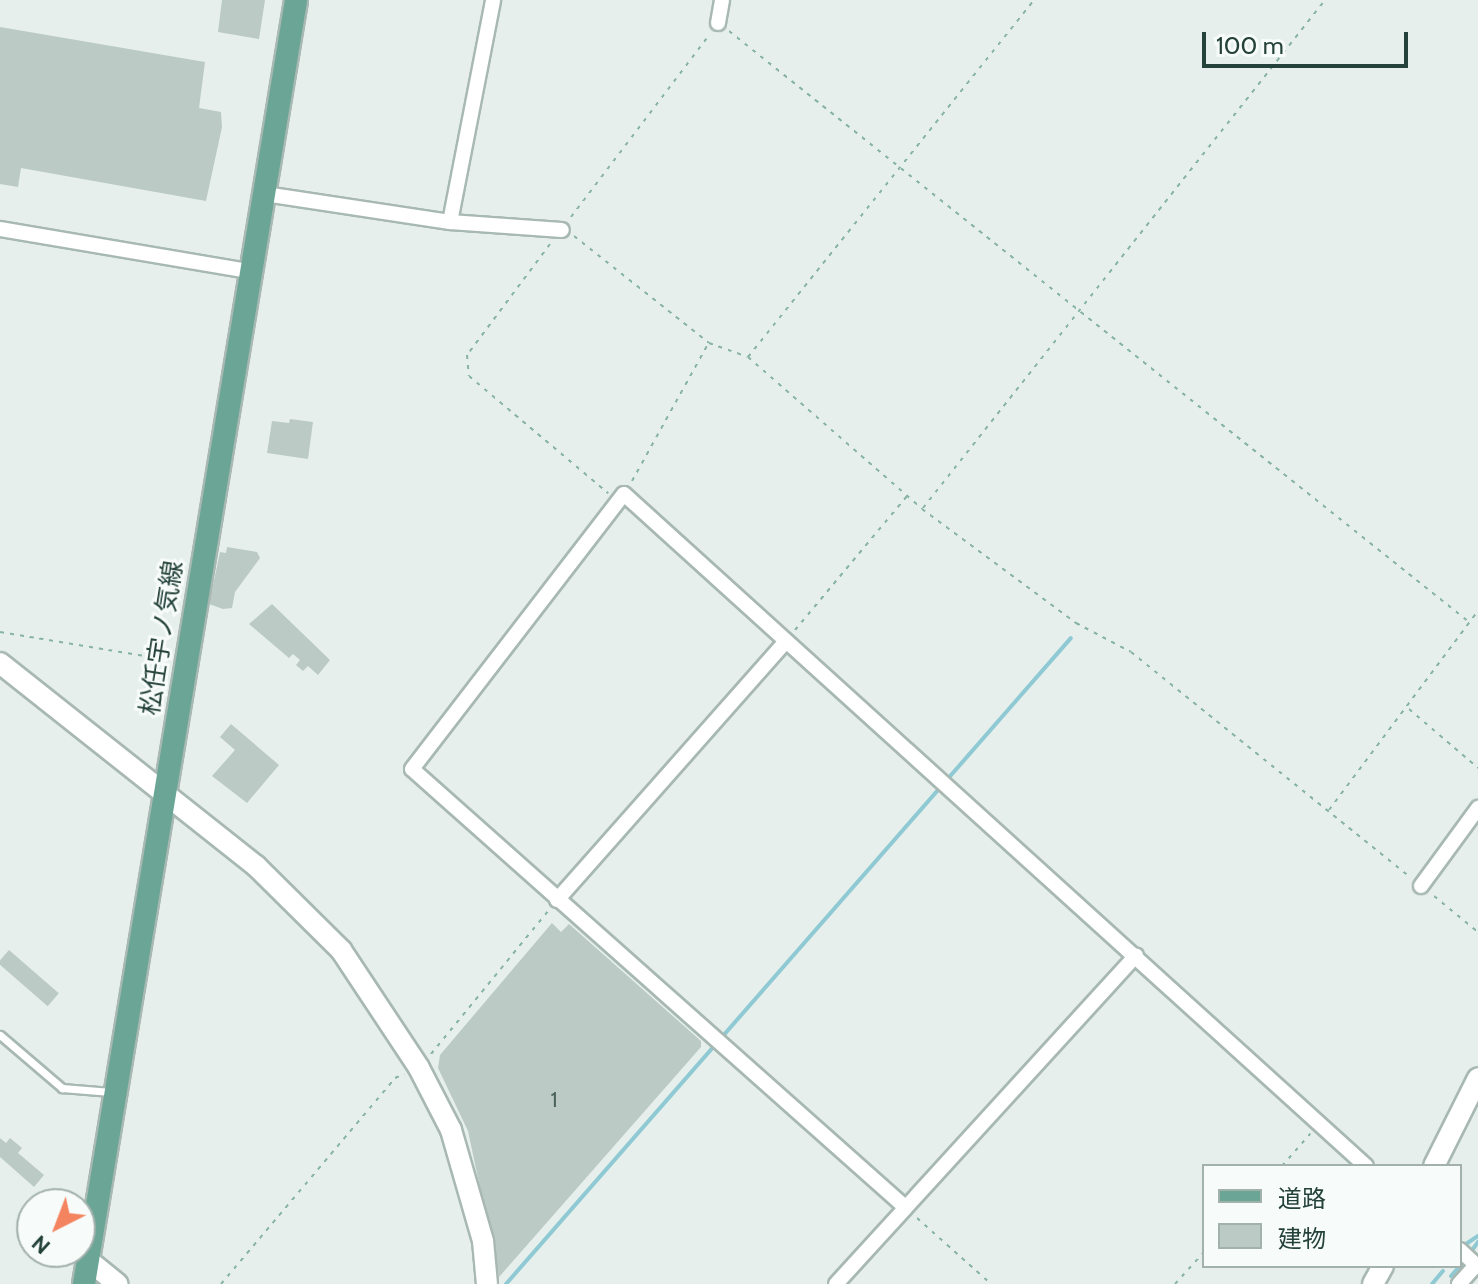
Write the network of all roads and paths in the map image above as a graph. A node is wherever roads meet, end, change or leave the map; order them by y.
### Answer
1 (296, 0) edge
2 (493, 0) edge
3 (722, 0) edge
4 (1034, 0) edge
5 (1325, 0) edge
6 (718, 23) junction
7 (896, 169) junction
8 (265, 194) junction
9 (450, 222) junction
10 (0, 229) edge
11 (562, 230) junction
12 (249, 271) junction
13 (1077, 311) junction
14 (709, 343) junction
15 (748, 357) junction
16 (907, 495) junction
17 (620, 497) junction
18 (922, 509) junction
19 (1478, 611) edge
20 (1469, 622) junction
21 (0, 632) edge
22 (785, 642) junction
23 (0, 663) edge
24 (186, 663) junction
25 (1407, 708) junction
26 (1478, 768) edge
27 (169, 794) junction
28 (1478, 808) edge
29 (1328, 811) junction
30 (1421, 886) junction
31 (557, 900) junction
32 (1478, 932) edge
33 (1136, 956) junction
34 (0, 1035) edge
35 (419, 1068) junction
36 (1478, 1078) edge
37 (113, 1092) junction
38 (1319, 1125) junction
39 (1284, 1164) edge
40 (1364, 1164) edge
41 (1435, 1164) edge
42 (96, 1206) edge
43 (905, 1207) junction
44 (1462, 1252) edge
45 (1202, 1254) edge
46 (96, 1266) edge
47 (1477, 1266) edge
48 (118, 1284) edge
49 (221, 1284) edge
50 (487, 1284) edge
51 (836, 1284) edge
52 (991, 1284) edge
53 (1175, 1284) edge
54 (1459, 1284) edge

1 - 8 main road, 松任宇ノ気線
2 - 9 street
3 - 6 street
4 - 7 path
5 - 13 path
6 - 7 path
6 - 11 path
7 - 13 path
7 - 15 path
8 - 9 street
8 - 12 main road, 松任宇ノ気線
9 - 11 street
10 - 12 street
11 - 14 path
11 - 17 path
12 - 24 main road, 松任宇ノ気線
13 - 18 path
13 - 20 path
14 - 15 path
14 - 17 path
15 - 16 path
16 - 18 path
16 - 22 path
17 - 22 street
17 - 31 street
18 - 29 path
19 - 20 path
20 - 25 path
21 - 24 path
22 - 31 street
22 - 33 street
23 - 27 street
24 - 27 main road, 松任宇ノ気線
25 - 26 path
25 - 29 path
27 - 35 street
27 - 37 main road, 松任宇ノ気線
28 - 30 street
29 - 30 path
30 - 32 path
31 - 35 path
31 - 43 street
33 - 38 street
33 - 43 street
34 - 37 lane
35 - 49 path
35 - 50 street
36 - 41 street
37 - 42 main road, 松任宇ノ気線
38 - 39 path
38 - 40 street
43 - 51 street
43 - 52 path
44 - 47 street
45 - 53 path
46 - 48 street
47 - 54 street

